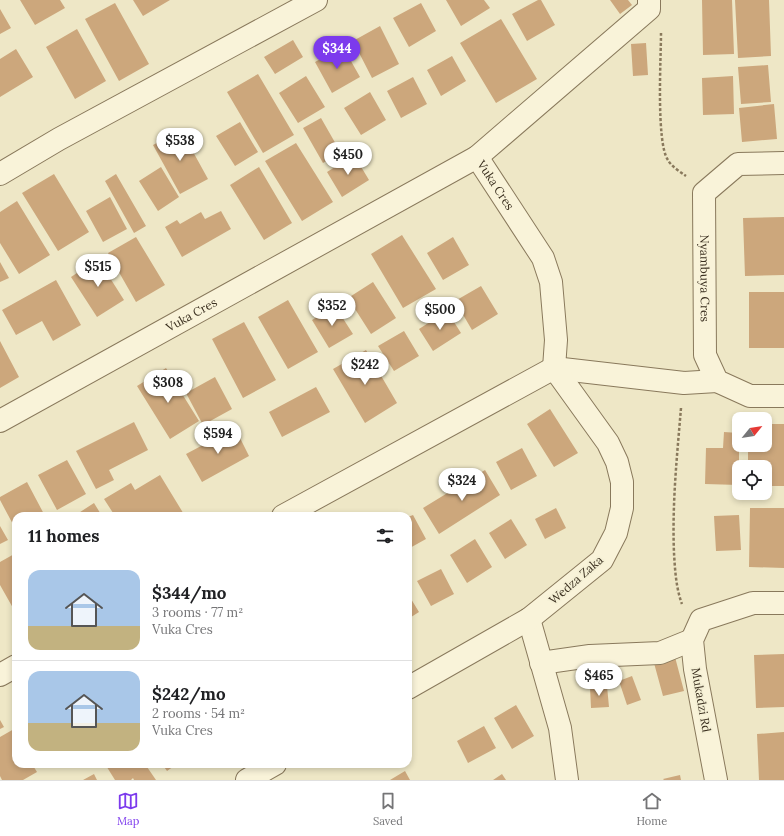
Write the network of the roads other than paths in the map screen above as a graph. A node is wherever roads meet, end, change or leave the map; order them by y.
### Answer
1 (316, 0) edge
2 (649, 4) edge
3 (477, 157) junction
4 (784, 163) edge
5 (0, 174) edge
6 (554, 368) junction
7 (718, 381) junction
8 (784, 396) edge
9 (0, 420) edge
10 (290, 512) edge
11 (784, 603) edge
12 (529, 619) junction
13 (692, 640) junction
14 (541, 663) junction
15 (12, 668) edge
16 (0, 675) edge
17 (412, 686) edge
18 (268, 768) edge
19 (247, 780) edge
20 (567, 780) edge
21 (716, 780) edge

1 - 5 street
2 - 3 street
3 - 6 street, Vuka Cres
3 - 9 street, Vuka Cres
4 - 7 street, Nyambuya Cres
6 - 7 street
6 - 10 street
6 - 12 street, Wedza Zaka
7 - 8 street
11 - 13 street, Mukadzi Rd
12 - 14 street
12 - 17 street, Wedza Zaka
13 - 14 street
13 - 21 street, Mukadzi Rd
14 - 20 street
15 - 16 street
18 - 19 street

